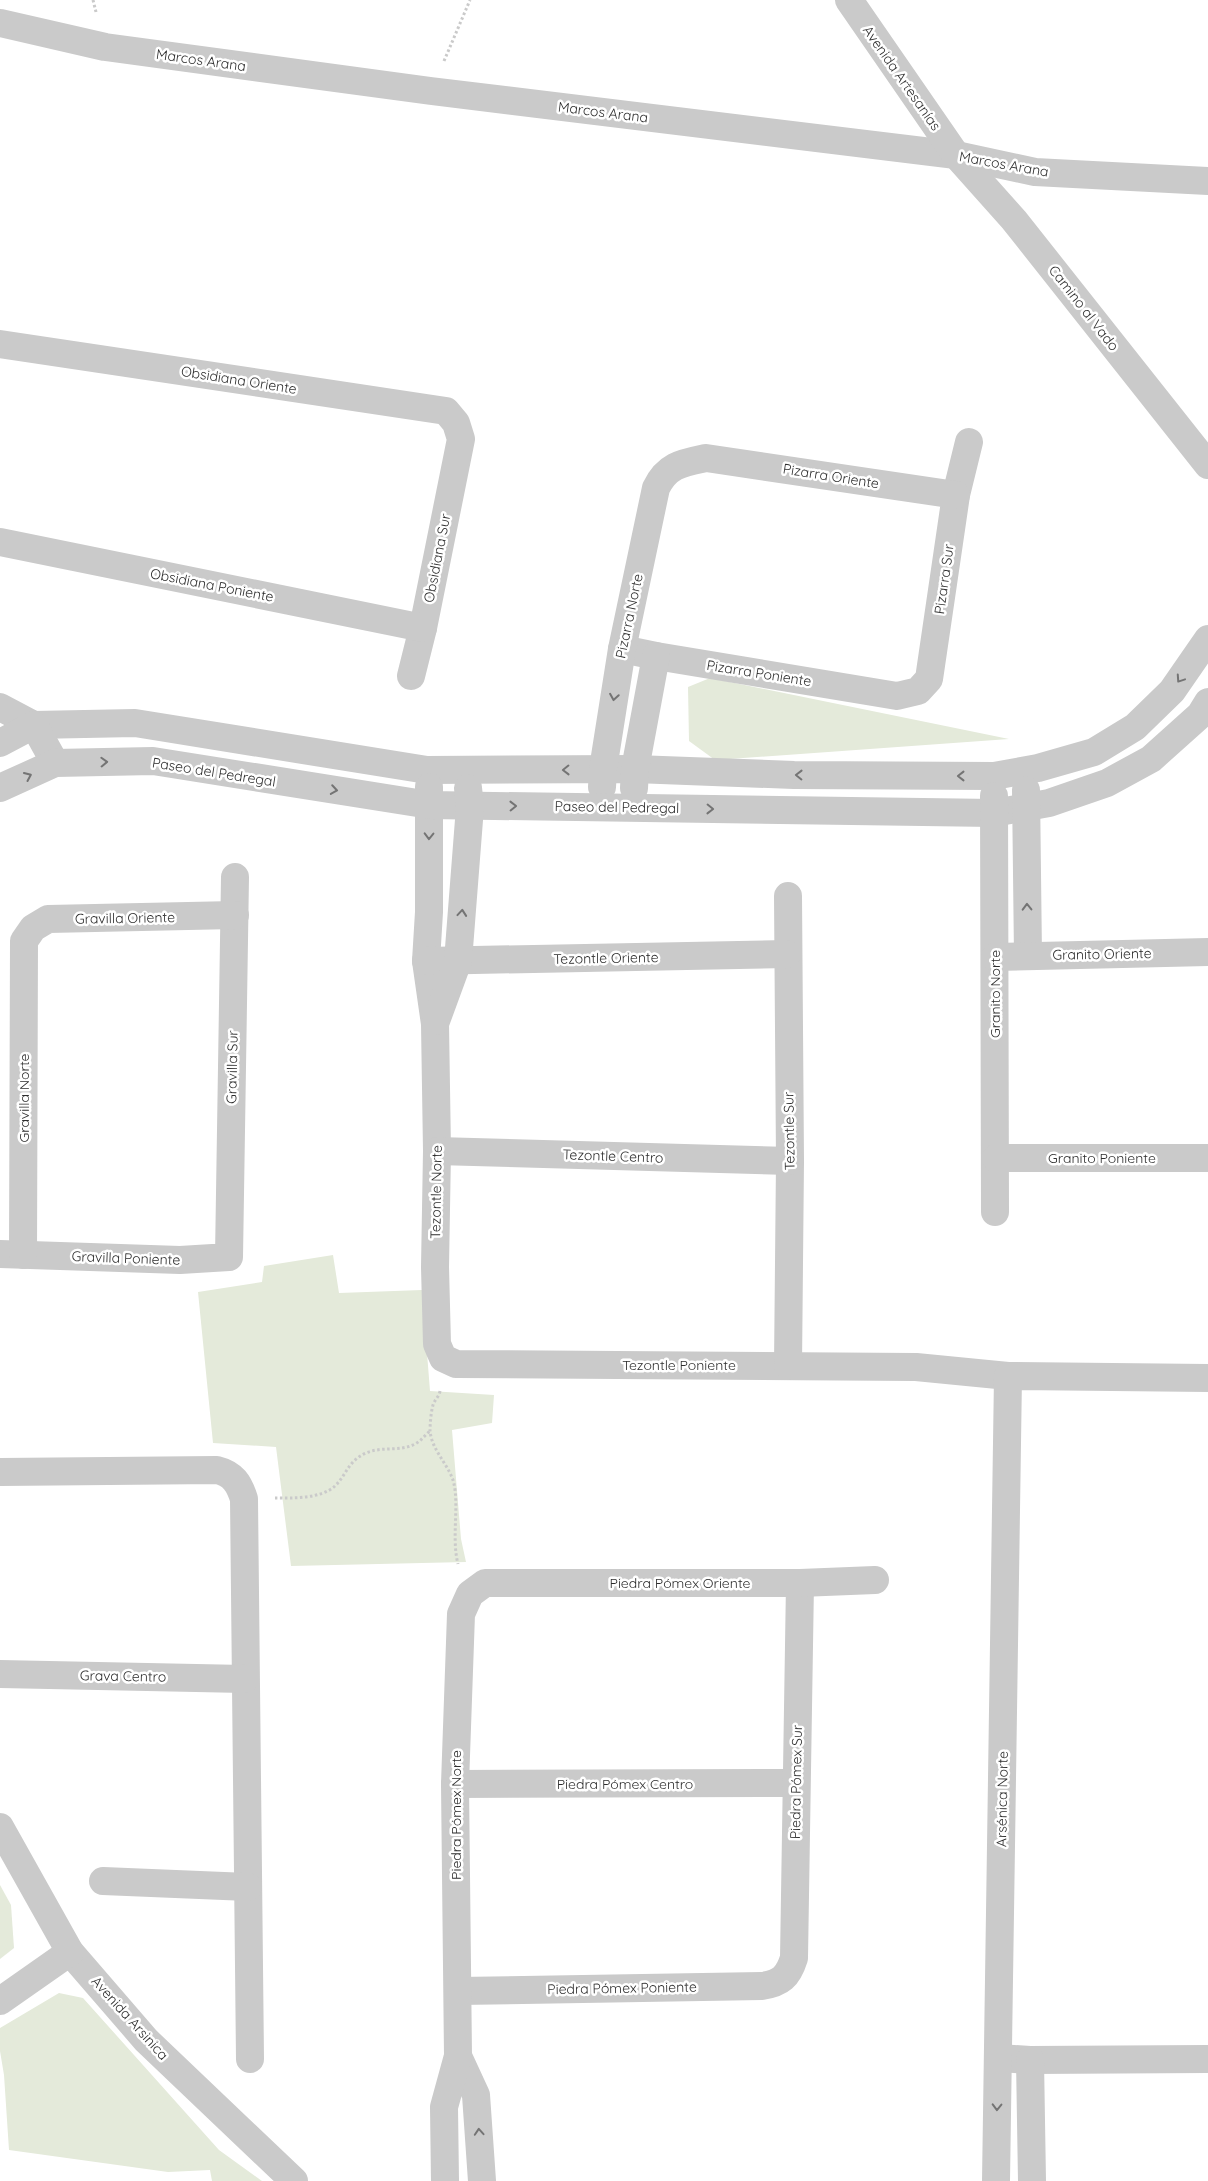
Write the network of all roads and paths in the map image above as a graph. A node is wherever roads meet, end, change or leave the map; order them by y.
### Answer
1 (470, 0) edge
2 (849, 0) edge
3 (0, 23) edge
4 (431, 91) junction
5 (956, 155) junction
6 (1208, 181) edge
7 (0, 344) edge
8 (461, 439) joint
9 (969, 442) dead end
10 (706, 458) joint
11 (1208, 465) edge
12 (956, 495) junction
13 (0, 542) edge
14 (423, 628) junction
15 (1208, 639) edge
16 (622, 649) junction
17 (656, 656) junction
18 (410, 676) dead end
19 (897, 696) joint
20 (1208, 702) edge
21 (0, 708) edge
22 (34, 725) junction
23 (0, 743) edge
24 (303, 750) junction
25 (55, 763) junction
26 (603, 769) junction
27 (635, 769) junction
28 (427, 770) junction
29 (466, 771) junction
30 (1026, 771) junction
31 (994, 776) junction
32 (301, 785) junction
33 (0, 788) edge
34 (430, 805) junction
35 (470, 807) junction
36 (601, 807) junction
37 (634, 807) junction
38 (1026, 807) junction
39 (994, 813) junction
40 (236, 877) dead end
41 (788, 896) dead end
42 (235, 915) junction
43 (24, 941) joint
44 (1208, 952) edge
45 (787, 954) junction
46 (1028, 956) junction
47 (995, 957) junction
48 (426, 961) junction
49 (458, 961) junction
50 (435, 1024) junction
51 (437, 1152) junction
52 (996, 1158) junction
53 (1208, 1158) edge
54 (790, 1161) junction
55 (995, 1212) dead end
56 (11, 1254) edge
57 (229, 1257) joint
58 (443, 1358) junction
59 (788, 1366) junction
60 (1008, 1376) junction
61 (1208, 1378) edge
62 (430, 1431) junction
63 (0, 1472) edge
64 (244, 1499) junction
65 (875, 1580) dead end
66 (800, 1583) junction
67 (477, 1588) junction
68 (0, 1674) edge
69 (246, 1678) junction
70 (795, 1783) junction
71 (455, 1784) junction
72 (0, 1827) edge
73 (103, 1881) dead end
74 (248, 1887) junction
75 (70, 1952) junction
76 (784, 1979) joint
77 (458, 1991) junction
78 (0, 2001) edge
79 (458, 2056) junction
80 (998, 2058) junction
81 (250, 2059) dead end
82 (1030, 2060) junction
83 (1208, 2060) edge
84 (294, 2181) edge
85 (445, 2181) edge
86 (482, 2181) edge
87 (996, 2181) edge
88 (1032, 2181) edge

1 - 4 path
2 - 5 street, Avenida Artesanías
3 - 4 street, Marcos Arana
4 - 5 street, Marcos Arana
5 - 6 street, Marcos Arana
5 - 11 street, Camino al Vado
7 - 8 street, Obsidiana Oriente
8 - 14 street, Obsidiana Sur
9 - 12 street, Pizarra Sur
10 - 12 street, Pizarra Oriente
10 - 16 street, Pizarra Norte
12 - 19 street, Pizarra Sur
13 - 14 street, Obsidiana Poniente
14 - 18 street, Obsidiana Sur
15 -> 30 street
16 - 17 street, Pizarra Poniente
16 -> 26 street, Pizarra Norte
17 - 19 street, Pizarra Poniente
17 - 27 street
20 - 38 street, Paseo del Pedregal
21 - 22 street
22 - 23 street
22 - 24 street
22 - 25 street
24 - 28 street
24 - 32 street
25 -> 32 street, Paseo del Pedregal
33 -> 25 street, Paseo del Pedregal
26 - 27 street
26 -> 29 street
26 - 36 street, Pizarra Norte
31 -> 27 street
27 - 37 street
28 - 29 street
28 - 34 street, Tezontle Norte
29 - 35 street, Tezontle Norte
30 - 31 street
30 - 38 street
31 - 39 street, Granito Norte
32 -> 34 street, Paseo del Pedregal
34 - 35 street, Paseo del Pedregal
34 -> 48 street, Tezontle Norte
35 -> 36 street, Paseo del Pedregal
49 -> 35 street, Tezontle Norte
36 - 37 street, Paseo del Pedregal
37 -> 39 street, Paseo del Pedregal
38 - 39 street, Paseo del Pedregal
46 -> 38 street
39 - 47 street, Granito Norte
40 - 42 street, Gravilla Sur
41 - 45 street, Tezontle Sur
42 - 43 street, Gravilla Oriente
42 - 57 street, Gravilla Sur
43 - 56 street, Gravilla Norte
44 - 46 street, Granito Oriente
45 - 49 street, Tezontle Oriente
45 - 54 street, Tezontle Sur
46 - 47 street, Granito Oriente
47 - 52 street, Granito Norte
48 - 49 street, Tezontle Oriente
48 - 50 street, Tezontle Norte
49 - 50 street, Tezontle Norte
50 - 51 street, Tezontle Norte
51 - 54 street, Tezontle Centro
51 - 58 street, Tezontle Norte
52 - 53 street, Granito Poniente
52 - 55 street, Granito Norte
54 - 59 street, Tezontle Sur
56 - 57 street, Gravilla Poniente
58 - 59 street, Tezontle Poniente
58 - 62 path
59 - 60 street, Tezontle Poniente
60 - 61 street, Tezontle Poniente
60 - 80 street, Arsénica Norte
62 - 64 path
62 - 67 path
63 - 64 street
64 - 69 street
65 - 66 street, Piedra Pómex Oriente
66 - 67 street, Piedra Pómex Oriente
66 - 70 street, Piedra Pómex Sur
67 - 71 street, Piedra Pómex Norte
68 - 69 street, Grava Centro
69 - 74 street
70 - 71 street, Piedra Pómex Centro
70 - 76 street, Piedra Pómex Sur
71 - 77 street, Piedra Pómex Norte
72 - 75 street, Avenida Arsinica
73 - 74 street
74 - 81 street
75 - 78 street
75 - 84 street, Avenida Arsinica
76 - 77 street, Piedra Pómex Poniente
77 - 79 street, Piedra Pómex Norte
79 - 85 street, Piedra Pómex Norte
86 -> 79 street, Piedra Pómex Norte
80 - 82 street
80 -> 87 street, Arsénica Norte
82 - 83 street
82 - 88 street

